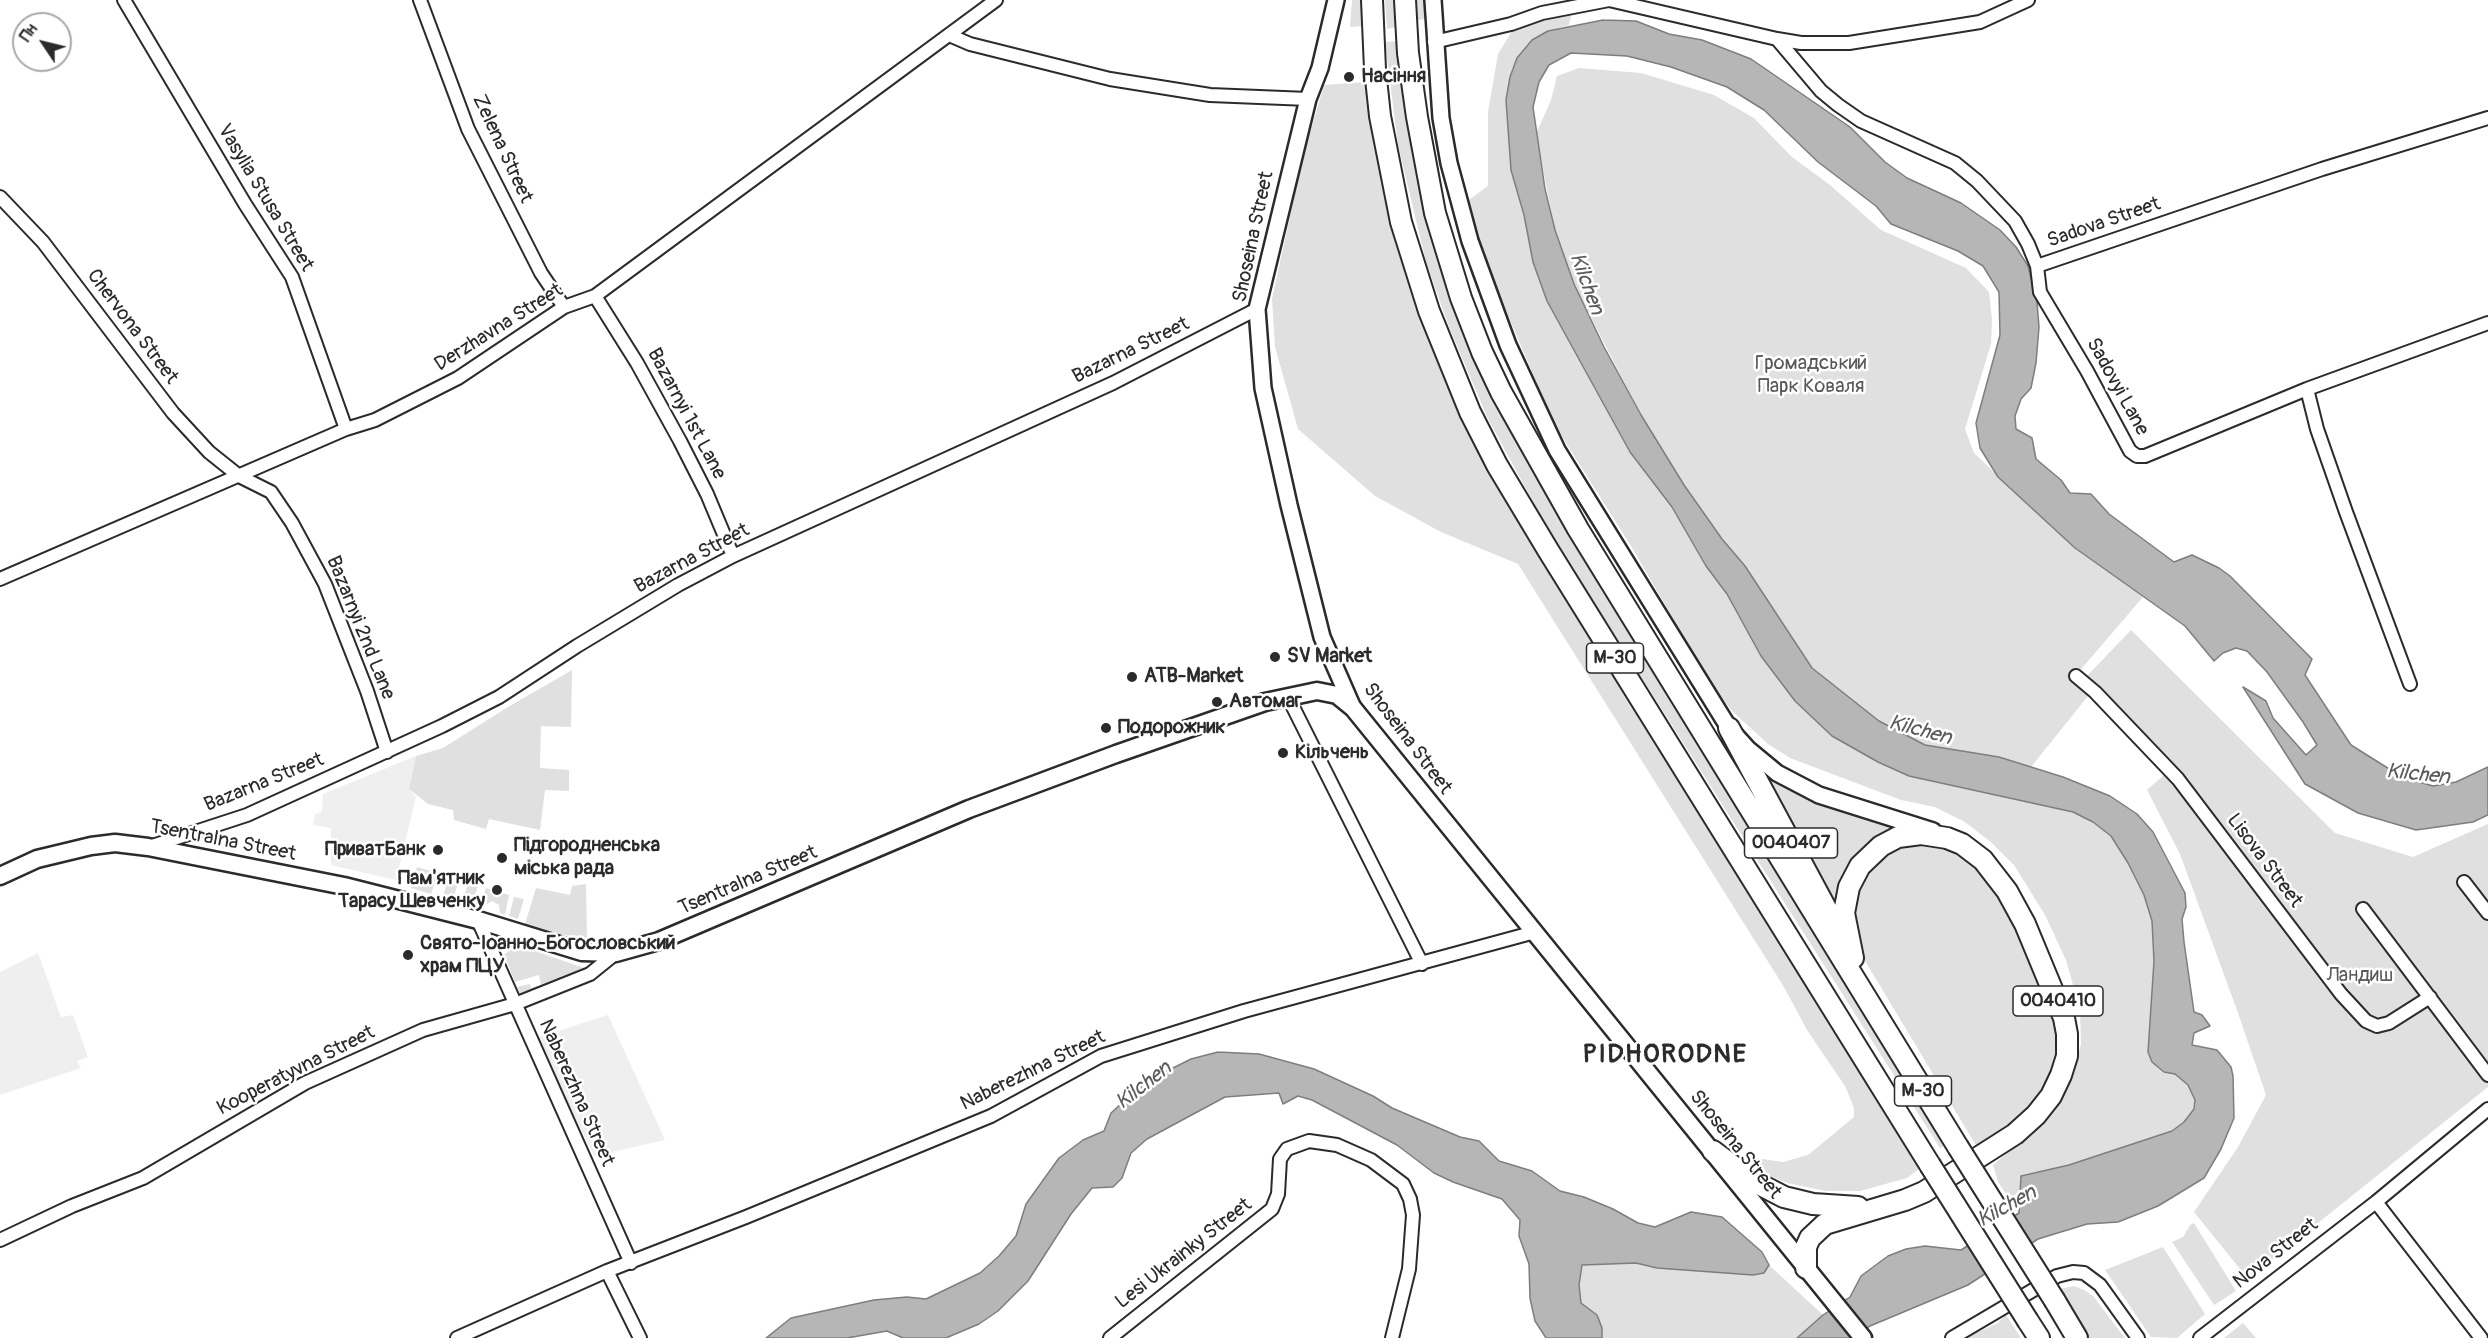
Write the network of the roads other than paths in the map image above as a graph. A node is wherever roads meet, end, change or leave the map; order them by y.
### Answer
1 (124, 0) edge
2 (420, 0) edge
3 (996, 0) edge
4 (1336, 0) edge
5 (1372, 0) edge
6 (1405, 0) edge
7 (1433, 0) edge
8 (2028, 0) edge
9 (949, 35) junction
10 (1777, 39) junction
11 (1434, 42) junction
12 (1308, 99) junction
13 (2488, 118) edge
14 (0, 197) edge
15 (2037, 266) junction
16 (595, 296) junction
17 (564, 307) junction
18 (1257, 309) junction
19 (2488, 323) edge
20 (2307, 389) junction
21 (346, 429) junction
22 (238, 476) junction
23 (733, 556) junction
24 (0, 579) edge
25 (2076, 676) dead end
26 (2410, 684) dead end
27 (1288, 696) junction
28 (1353, 708) junction
29 (1729, 728) junction
30 (387, 752) junction
31 (1947, 838) junction
32 (148, 847) junction
33 (0, 876) edge
34 (2464, 882) dead end
35 (2363, 909) dead end
36 (2488, 913) edge
37 (478, 920) junction
38 (1536, 932) junction
39 (616, 953) junction
40 (1853, 958) junction
41 (1422, 964) junction
42 (2430, 997) junction
43 (514, 1004) junction
44 (1888, 1035) junction
45 (2488, 1075) edge
46 (2488, 1109) edge
47 (1713, 1150) junction
48 (2376, 1202) junction
49 (1887, 1206) junction
50 (0, 1240) edge
51 (631, 1263) junction
52 (1806, 1268) junction
53 (607, 1271) junction
54 (457, 1338) edge
55 (640, 1338) edge
56 (1110, 1338) edge
57 (1392, 1338) edge
58 (1863, 1338) edge
59 (1952, 1338) edge
60 (2039, 1338) edge
61 (2077, 1338) edge
62 (2138, 1338) edge
63 (2200, 1338) edge
64 (2481, 1338) edge

1 - 21 street, Vasylia Stusa Street
2 - 17 street, Zelena Street
3 - 9 street, Derzhavna Street
4 - 12 street, Shoseina Street
5 - 60 highway, М-30, bridge
6 - 44 highway, М-30
7 - 11 street, О040407
8 - 10 street
9 - 12 street
9 - 16 street, Derzhavna Street
10 - 11 street
10 - 15 street, Sadova Street
11 - 29 street, О040407
12 - 18 street, Shoseina Street
13 - 15 street, Sadova Street
14 - 22 street, Chervona Street
15 - 20 street, Sadovyi Lane
16 - 17 street, Derzhavna Street
16 - 23 street, Bazarnyi 1st Lane
17 - 21 street, Derzhavna Street
18 - 23 street, Bazarna Street
18 - 28 street, Shoseina Street
19 - 20 street, Sadovyi Lane
20 - 26 street
21 - 22 street, Derzhavna Street
22 - 24 street, Derzhavna Street
22 - 30 street, Bazarnyi 2nd Lane
23 - 30 street, Bazarna Street
25 - 42 street, Lisova Street
27 - 28 main road, Tsentralna Street / О040410
27 - 39 main road, Tsentralna Street / О040410
27 - 41 street
28 - 38 main road, Shoseina Street / О040410
29 - 31 street
29 - 40 highway, О040407
30 - 32 street, Bazarna Street
31 - 40 highway, О040410
31 - 49 highway, О040410
32 - 33 main road, Tsentralna Street / О040410
32 - 37 main road, Tsentralna Street / О040410
34 - 36 street
35 - 42 street
37 - 39 main road, Tsentralna Street / О040410
37 - 43 street, Naberezhna Street
38 - 41 street, Naberezhna Street
38 - 47 main road, Shoseina Street / О040410
39 - 43 street, Kooperatyvna Street
40 - 44 highway, О040410
41 - 51 street, Naberezhna Street
42 - 45 street
43 - 50 street, Kooperatyvna Street
43 - 51 street, Naberezhna Street
44 - 61 highway, М-30, bridge
46 - 48 street, Nova Street
47 - 49 highway, О040410
47 - 52 main road, Shoseina Street / О040410
48 - 63 street, Nova Street
48 - 64 street
49 - 52 highway, О040410
51 - 53 street, Naberezhna Street
52 - 58 main road, Shoseina Street / О040410
53 - 54 street, Naberezhna Street
53 - 55 street
56 - 57 street, Lesi Ukrainky Street
59 - 62 street

